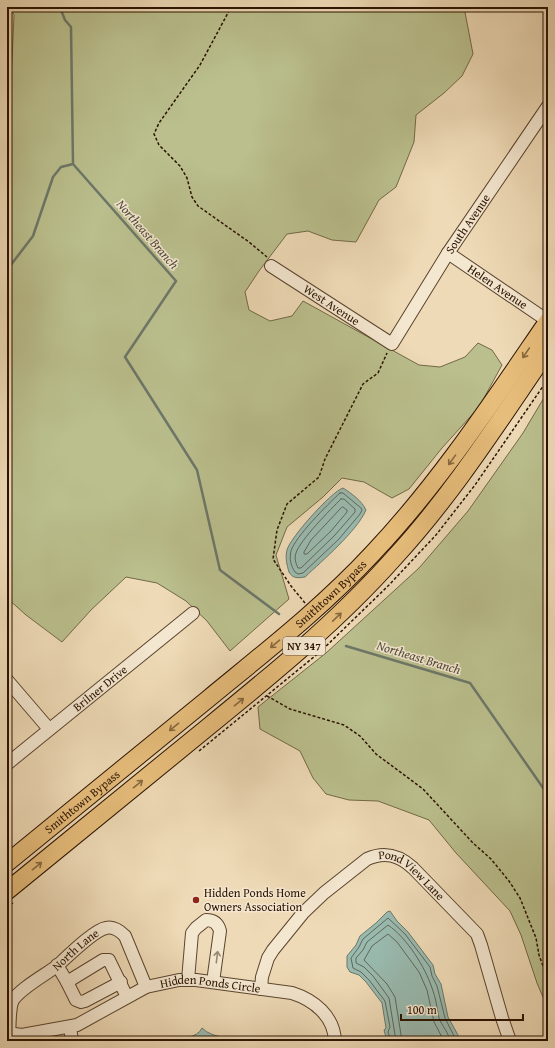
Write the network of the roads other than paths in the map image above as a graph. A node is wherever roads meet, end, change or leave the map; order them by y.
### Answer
1 (548, 106) edge
2 (448, 253) junction
3 (271, 266) road end
4 (548, 321) edge
5 (392, 344) joint
6 (548, 350) edge
7 (193, 613) dead end
8 (7, 680) edge
9 (49, 729) junction
10 (7, 764) edge
11 (7, 864) edge
12 (7, 891) edge
13 (57, 965) junction
14 (188, 980) junction
15 (67, 982) junction
16 (121, 982) junction
17 (214, 982) junction
18 (146, 987) junction
19 (261, 989) junction
20 (127, 997) junction
21 (70, 1027) junction
22 (8, 1034) edge
23 (72, 1041) edge
24 (335, 1041) edge
25 (510, 1041) edge

1 - 2 street, South Avenue
2 - 4 street, Helen Avenue
2 - 5 street, South Avenue
3 - 5 street, West Avenue
4 -> 11 highway, Smithtown Bypass / NY 347
12 -> 6 highway, Smithtown Bypass / NY 347
7 - 9 street, Brilner Drive
8 - 9 street
9 - 10 street, Brilner Drive
13 - 15 street
13 - 18 street, North Lane
13 - 22 street, North Lane
14 - 17 street, Hidden Ponds Circle
17 -> 14 street
14 - 18 street, Hidden Ponds Circle
15 - 16 street
15 - 16 street
16 - 20 street
17 - 19 street, Hidden Ponds Circle
18 - 20 street, Hidden Ponds Circle
19 - 24 street, Hidden Ponds Circle
19 - 25 street, Pond View Lane
20 - 21 street, Hidden Ponds Circle
21 - 22 street, Hidden Ponds Circle
21 - 23 street

